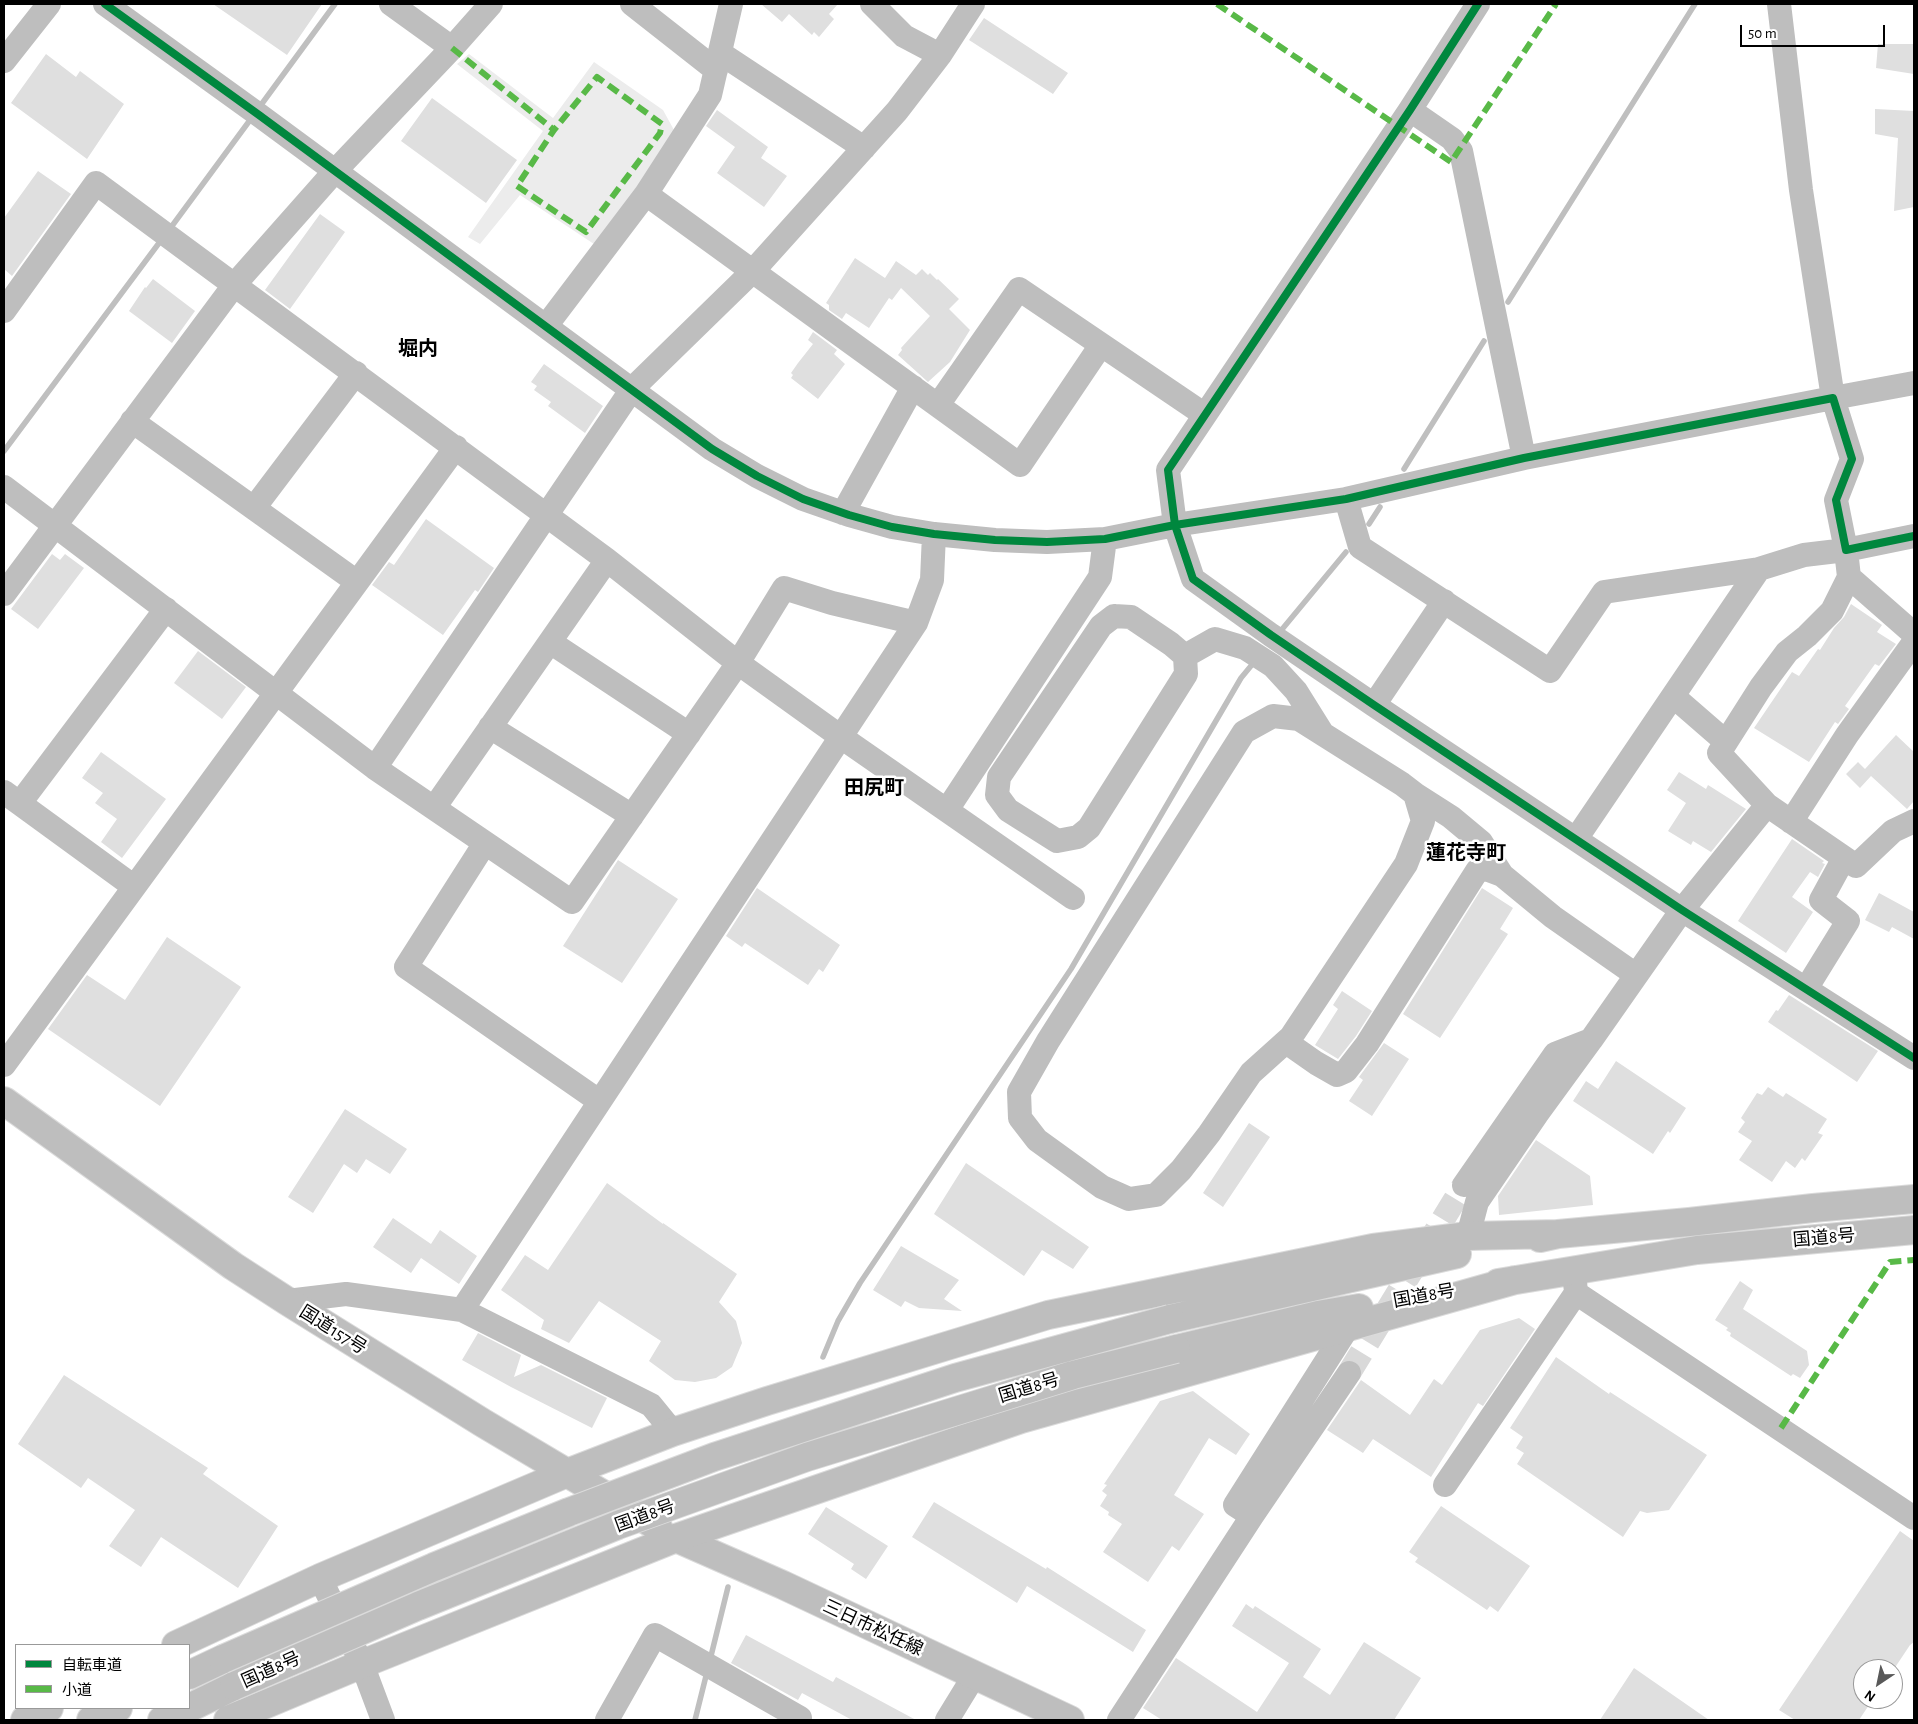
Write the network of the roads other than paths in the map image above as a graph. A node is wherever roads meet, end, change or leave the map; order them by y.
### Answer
1 (49, 4) edge
2 (105, 4) edge
3 (391, 4) edge
4 (491, 4) edge
5 (632, 4) edge
6 (731, 4) edge
7 (872, 4) edge
8 (973, 4) edge
9 (1478, 4) edge
10 (1778, 4) edge
11 (452, 48) junction
12 (940, 55) junction
13 (4, 61) edge
14 (718, 62) junction
15 (1410, 110) junction
16 (864, 148) junction
17 (335, 171) junction
18 (646, 194) junction
19 (753, 272) junction
20 (235, 284) junction
21 (4, 311) edge
22 (546, 326) junction
23 (1101, 345) junction
24 (356, 373) junction
25 (1914, 383) edge
26 (913, 387) junction
27 (632, 389) junction
28 (1833, 398) junction
29 (938, 406) junction
30 (1205, 415) junction
31 (132, 421) junction
32 (456, 447) junction
33 (1524, 458) junction
34 (4, 487) edge
35 (1346, 498) junction
36 (254, 508) junction
37 (843, 513) junction
38 (547, 516) junction
39 (1175, 525) junction
40 (55, 526) junction
41 (934, 534) junction
42 (1914, 536) edge
43 (1105, 539) junction
44 (1846, 550) junction
45 (607, 560) junction
46 (1759, 569) junction
47 (1849, 577) junction
48 (357, 582) junction
49 (4, 594) edge
50 (1444, 601) junction
51 (166, 609) junction
52 (916, 623) junction
53 (1914, 634) edge
54 (550, 642) junction
55 (1914, 642) edge
56 (1185, 656) junction
57 (738, 663) junction
58 (275, 692) junction
59 (1673, 696) junction
60 (1374, 705) junction
61 (490, 727) junction
62 (689, 734) junction
63 (1323, 735) junction
64 (841, 737) junction
65 (1726, 742) junction
66 (375, 768) junction
67 (1415, 794) junction
68 (12, 798) edge
69 (1767, 806) junction
70 (434, 808) junction
71 (947, 810) junction
72 (632, 816) junction
73 (1914, 821) edge
74 (1790, 822) junction
75 (1576, 839) junction
76 (486, 843) junction
77 (1844, 858) junction
78 (1502, 875) junction
79 (134, 886) junction
80 (1073, 898) dead end
81 (1682, 910) junction
82 (1636, 975) junction
83 (1806, 989) junction
84 (1591, 1040) junction
85 (1286, 1042) junction
86 (1914, 1058) edge
87 (4, 1065) edge
88 (4, 1101) edge
89 (599, 1101) junction
90 (1464, 1185) tunnel mouth
91 (1914, 1199) edge
92 (1914, 1230) edge
93 (1558, 1234) junction
94 (1468, 1236) junction
95 (1515, 1280) junction
96 (1575, 1282) junction
97 (287, 1302) junction
98 (462, 1310) junction
99 (1348, 1327) junction
100 (1349, 1372) tunnel mouth
101 (673, 1432) junction
102 (567, 1473) junction
103 (1445, 1485) dead end
104 (1252, 1516) junction
105 (1914, 1518) edge
106 (676, 1538) junction
107 (320, 1578) junction
108 (178, 1644) edge
109 (362, 1664) junction
110 (190, 1675) edge
111 (974, 1676) junction
112 (190, 1708) edge
113 (47, 1709) edge
114 (116, 1709) edge
115 (187, 1709) edge
116 (25, 1720) edge
117 (91, 1720) edge
118 (162, 1720) edge
119 (228, 1720) edge
120 (383, 1720) edge
121 (607, 1720) edge
122 (798, 1720) edge
123 (947, 1720) edge
124 (1070, 1720) edge
125 (1119, 1720) edge

1 - 13 street
2 - 17 street
3 - 11 street
4 - 11 street
5 - 14 street
6 - 14 street
7 - 12 street
8 - 12 street
9 - 15 street
10 - 28 street
11 - 17 street
12 - 16 street
14 - 16 street
14 - 18 street
15 - 30 street
15 - 33 street
16 - 19 street
17 - 20 street
17 - 22 street
18 - 19 street
18 - 22 street
19 - 26 street
19 - 27 street
20 - 21 street
20 - 24 street
20 - 31 street
22 - 27 street
23 - 29 street
23 - 29 street
23 - 30 street
24 - 32 street
24 - 36 street
25 - 28 street
26 - 29 street
26 - 37 street
27 - 37 street
27 - 38 street
28 - 33 street
28 - 44 street
30 - 39 street
31 - 36 street
31 - 40 street
32 - 38 street
32 - 48 street
33 - 35 street
34 - 40 street
35 - 39 street
35 - 50 street
36 - 48 street
37 - 41 street
38 - 45 street
38 - 66 street
39 - 43 street
39 - 60 street
40 - 49 street
40 - 51 street
41 - 43 street
41 - 52 street
42 - 44 street
43 - 71 street
44 - 46 street
44 - 47 street
45 - 54 street
45 - 57 street
46 - 50 street
46 - 59 street
47 - 53 street
47 - 65 street
48 - 58 street
50 - 60 street
51 - 58 street
51 - 68 street
52 - 57 street
52 - 64 street
54 - 61 street
54 - 62 street
55 - 74 street
56 - 56 street
56 - 63 street
57 - 62 street
57 - 64 street
58 - 66 street
58 - 79 street
59 - 65 street
59 - 75 street
60 - 75 street
61 - 70 street
61 - 72 street
62 - 72 street
63 - 67 street
63 - 85 street
64 - 71 street
64 - 89 street
65 - 69 street
66 - 70 street
67 - 78 street
67 - 85 street
68 - 79 street
69 - 74 street
69 - 81 street
70 - 76 street
71 - 80 street
72 - 76 street
73 - 77 street
74 - 77 street
75 - 81 street
76 - 89 street
77 - 83 street
78 - 82 street
78 - 85 street
79 - 87 street
81 - 82 street
81 - 83 street
82 - 84 street
83 - 86 street
84 - 90 street
84 - 94 street
88 - 97 main road, 国道157号
89 - 98 street
91 - 93 main road, 国道8号
92 - 96 main road, 国道8号
93 - 94 main road
93 - 110 main road, 国道8号, bridge
94 - 101 main road
95 - 96 main road, 国道8号
95 - 99 main road
95 - 112 main road, 国道8号, bridge
96 - 103 street
96 - 105 street
97 - 98 street
97 - 102 main road, 国道157号
98 - 101 street
99 - 104 street
99 - 106 main road
100 - 104 street
101 - 102 main road
102 - 106 main road, 国道157号
102 - 107 main road
104 - 125 street
106 - 109 main road
106 - 111 main road, 三日市松任線
107 - 108 main road
107 - 109 street
109 - 119 main road
109 - 120 street
111 - 123 street
111 - 124 main road, 三日市松任線
113 - 116 main road
114 - 117 main road
115 - 118 main road, 国道8号
121 - 122 street

